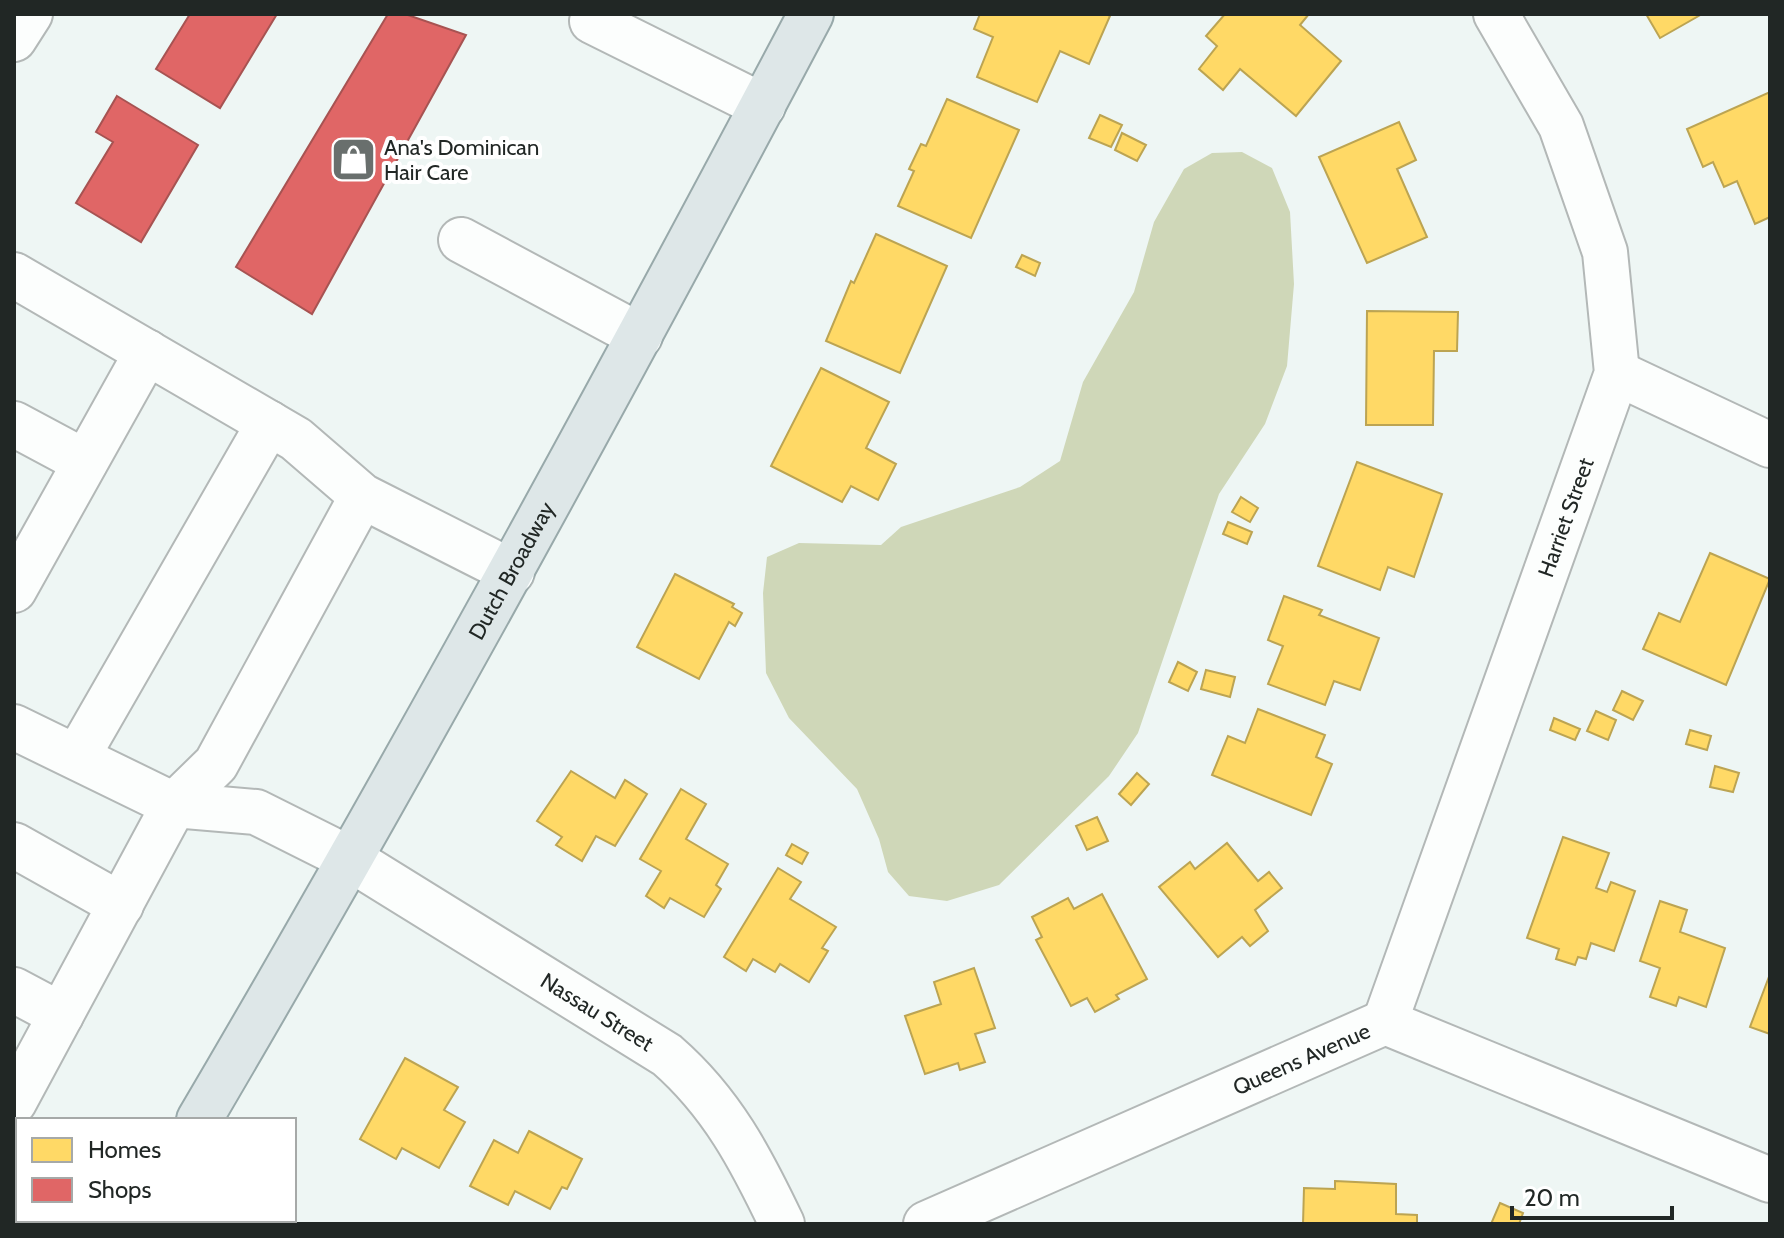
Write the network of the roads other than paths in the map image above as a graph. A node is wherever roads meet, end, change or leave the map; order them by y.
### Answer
1 (30, 14) edge
2 (596, 14) edge
3 (811, 14) edge
4 (1496, 14) edge
5 (14, 39) edge
6 (763, 106) junction
7 (461, 240) dead end
8 (14, 275) edge
9 (640, 336) junction
10 (147, 352) junction
11 (1617, 373) junction
12 (269, 423) junction
13 (14, 424) edge
14 (1770, 445) edge
15 (85, 462) junction
16 (362, 496) junction
17 (512, 572) junction
18 (14, 590) edge
19 (14, 727) edge
20 (77, 757) junction
21 (174, 805) junction
22 (14, 845) edge
23 (352, 860) junction
24 (121, 905) junction
25 (14, 990) edge
26 (61, 1015) junction
27 (1385, 1022) junction
28 (14, 1102) edge
29 (200, 1118) edge
30 (1770, 1180) edge
31 (782, 1224) edge
32 (926, 1224) edge

1 - 5 street
2 - 6 street
3 - 6 main road, Dutch Broadway
4 - 11 street, Harriet Street
6 - 9 main road, Dutch Broadway
7 - 9 street
8 - 10 street
9 - 17 main road, Dutch Broadway
10 - 12 street
10 - 15 street
11 - 14 street
11 - 27 street, Harriet Street
12 - 16 street
12 - 20 street
13 - 15 street
15 - 18 street
16 - 17 street
16 - 21 street
17 - 23 main road, Dutch Broadway
19 - 20 street
20 - 21 street
21 - 23 street, Nassau Street
21 - 24 street
22 - 24 street
23 - 29 main road, Dutch Broadway
23 - 31 street, Nassau Street
24 - 26 street
25 - 26 street
26 - 28 street
27 - 30 street, Queens Avenue
27 - 32 street, Queens Avenue

